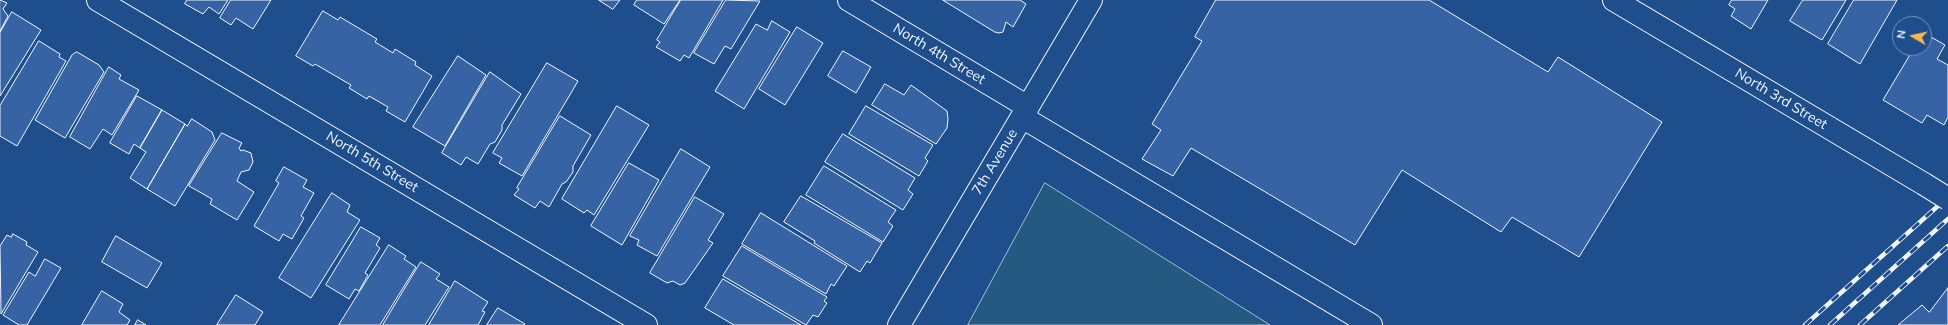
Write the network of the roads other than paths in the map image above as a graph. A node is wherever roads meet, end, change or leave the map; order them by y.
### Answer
1 (98, 0) edge
2 (849, 0) edge
3 (1091, 0) edge
4 (1614, 0) edge
5 (1025, 112) junction
6 (1948, 199) edge
7 (646, 325) edge
8 (899, 325) edge
9 (1371, 325) edge

1 - 7 street, North 5th Street
2 - 5 street, North 4th Street
3 - 5 street, 7th Avenue
4 - 6 street, North 3rd Street, bridge
5 - 8 street, 7th Avenue
5 - 9 street, North 4th Street

